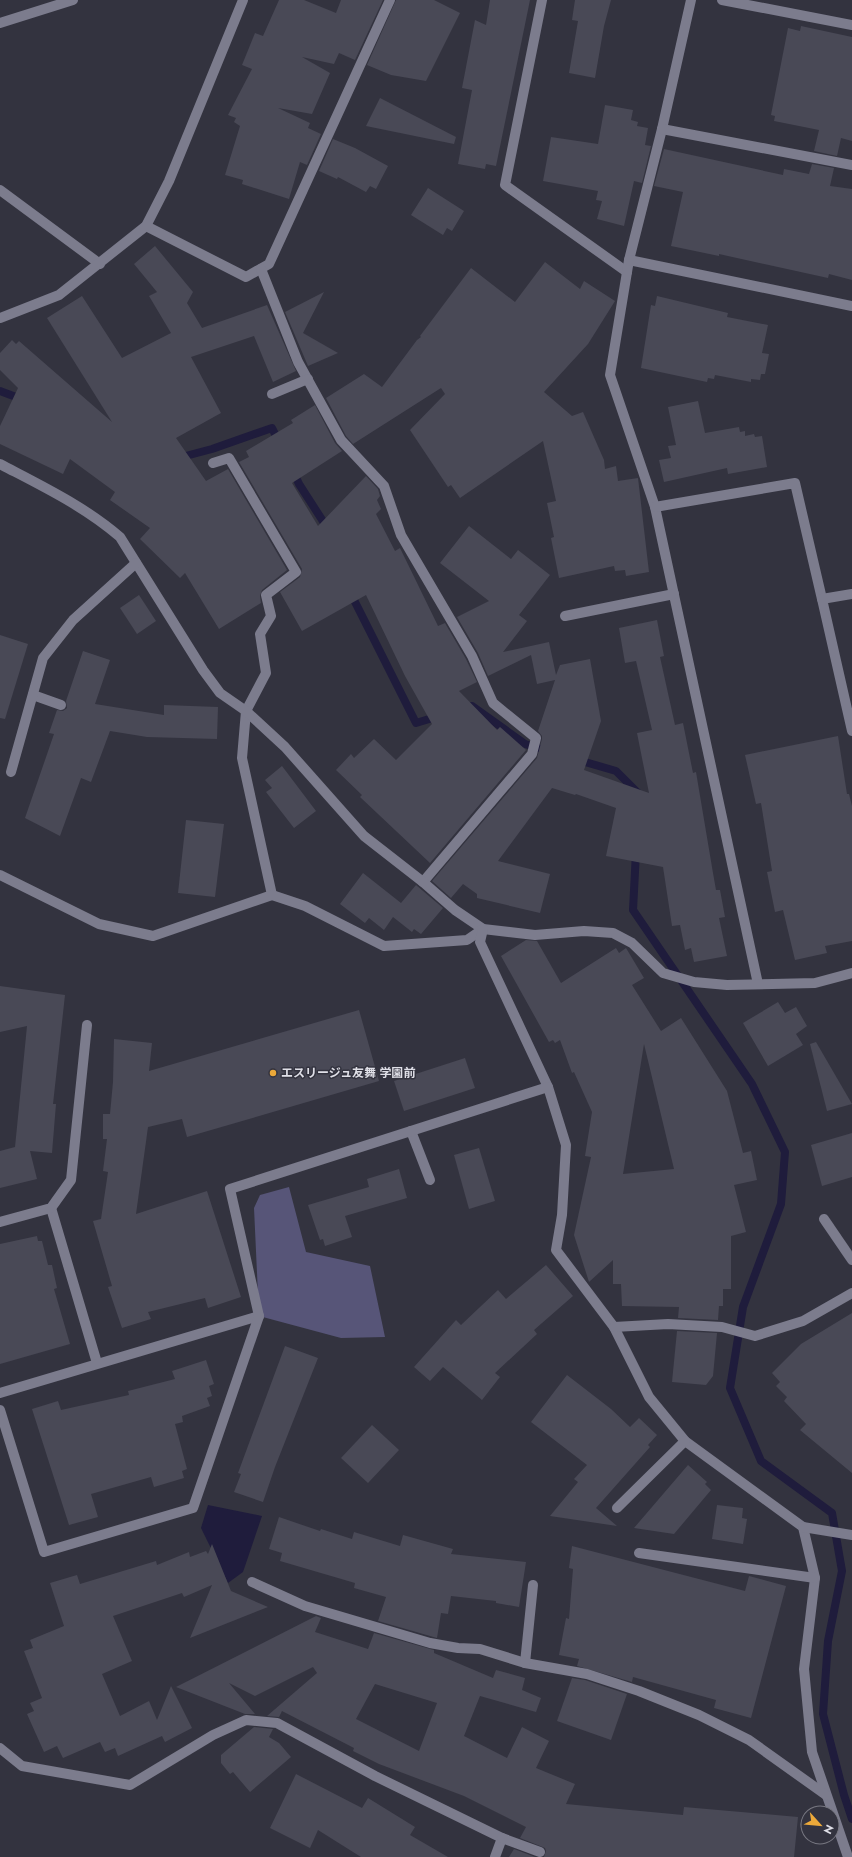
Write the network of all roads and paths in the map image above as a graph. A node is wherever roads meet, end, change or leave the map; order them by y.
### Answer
1 (74, 0) edge
2 (390, 0) edge
3 (542, 0) edge
4 (690, 0) edge
5 (722, 0) edge
6 (240, 2) edge
7 (0, 23) edge
8 (852, 25) edge
9 (662, 129) junction
10 (852, 165) edge
11 (0, 190) edge
12 (146, 226) junction
13 (629, 260) junction
14 (100, 264) junction
15 (261, 269) junction
16 (627, 272) junction
17 (852, 306) edge
18 (0, 318) edge
19 (308, 379) junction
20 (272, 394) dead end
21 (213, 463) dead end
22 (0, 464) edge
23 (655, 507) junction
24 (136, 563) junction
25 (674, 594) junction
26 (852, 594) edge
27 (822, 599) junction
28 (565, 616) dead end
29 (33, 695) junction
30 (61, 705) dead end
31 (246, 711) junction
32 (852, 731) edge
33 (11, 772) dead end
34 (0, 875) edge
35 (423, 882) junction
36 (272, 895) junction
37 (483, 929) junction
38 (852, 973) edge
39 (758, 984) junction
40 (87, 1024) dead end
41 (548, 1087) junction
42 (411, 1131) junction
43 (430, 1180) dead end
44 (51, 1208) junction
45 (824, 1219) dead end
46 (0, 1222) edge
47 (852, 1260) edge
48 (852, 1293) edge
49 (259, 1316) junction
50 (614, 1328) junction
51 (97, 1363) junction
52 (0, 1393) edge
53 (0, 1410) edge
54 (685, 1442) junction
55 (617, 1508) dead end
56 (803, 1527) junction
57 (852, 1535) edge
58 (639, 1553) dead end
59 (815, 1578) junction
60 (252, 1582) dead end
61 (533, 1585) dead end
62 (525, 1663) junction
63 (0, 1748) edge
64 (826, 1795) junction
65 (502, 1838) junction
66 (540, 1852) dead end
67 (495, 1857) edge
68 (848, 1857) edge

1 - 7 street
2 - 15 street
3 - 16 street
4 - 9 street
5 - 8 street
6 - 12 street
9 - 10 street
9 - 13 street
11 - 14 street
12 - 14 street
12 - 15 street
13 - 16 street
13 - 17 street
14 - 18 street
15 - 19 street
16 - 23 street
19 - 20 street
19 - 35 street
21 - 31 street
22 - 24 street
23 - 25 street
23 - 27 street
24 - 29 street
24 - 31 street
25 - 28 street
25 - 39 street
26 - 27 street
27 - 32 street
29 - 30 street
29 - 33 street
31 - 35 street
31 - 36 street
34 - 36 street
35 - 37 street
36 - 37 street
37 - 39 street
37 - 41 street
38 - 39 street
40 - 44 street
41 - 42 street
41 - 50 street
42 - 43 street
42 - 49 street
44 - 46 street
44 - 51 street
45 - 47 street
48 - 50 street
49 - 51 street
49 - 53 street
50 - 54 street
51 - 52 street
54 - 55 street
54 - 56 street
56 - 57 street
56 - 59 street
58 - 59 street
59 - 64 street
60 - 62 street
61 - 62 street
62 - 64 street
63 - 65 street
64 - 68 street
65 - 66 street
65 - 67 street

